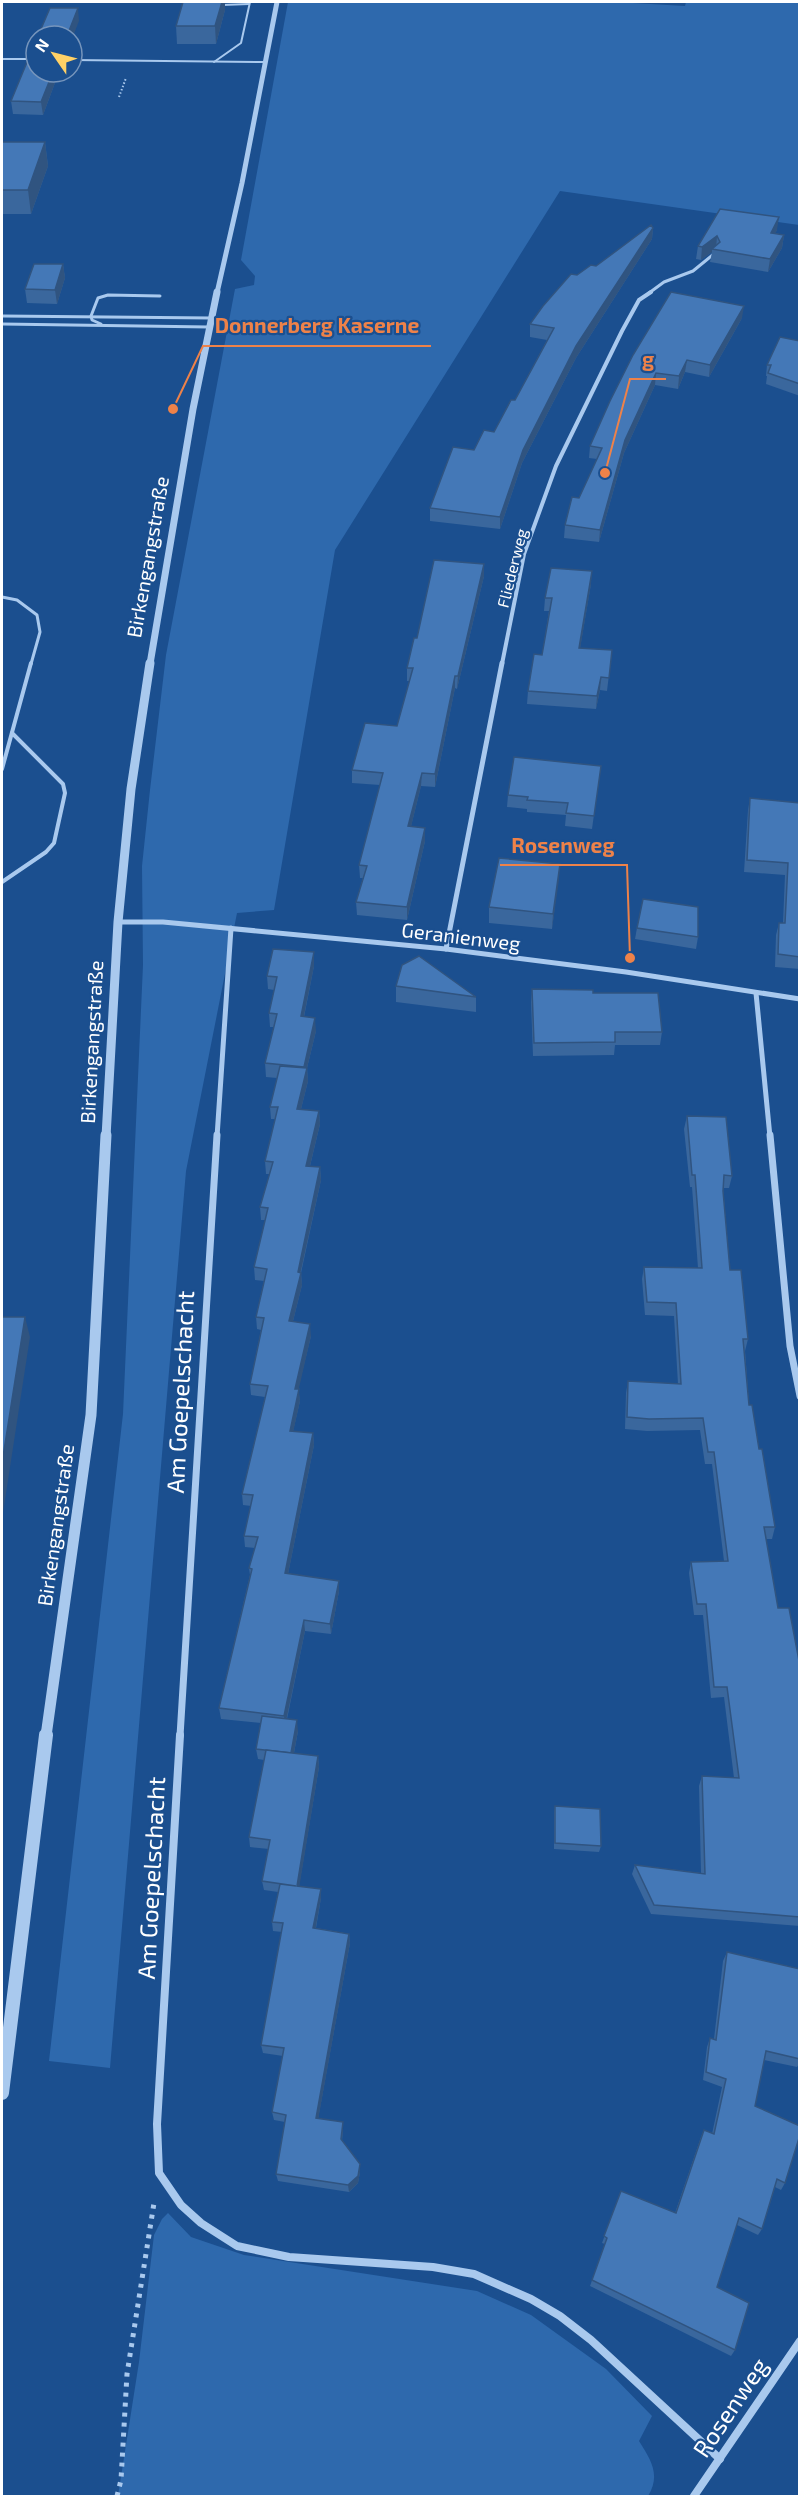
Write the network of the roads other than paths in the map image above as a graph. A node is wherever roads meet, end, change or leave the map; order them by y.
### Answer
1 (277, 2) edge
2 (249, 3) edge
3 (216, 5) edge
4 (2, 59) edge
5 (24, 59) edge
6 (84, 60) edge
7 (214, 62) junction
8 (266, 62) junction
9 (716, 253) edge
10 (160, 296) dead end
11 (2, 316) edge
12 (91, 316) junction
13 (210, 323) junction
14 (2, 324) edge
15 (109, 326) junction
16 (2, 597) edge
17 (12, 733) junction
18 (2, 770) edge
19 (2, 882) edge
20 (118, 922) junction
21 (231, 928) junction
22 (446, 949) junction
23 (756, 993) junction
24 (800, 999) edge
25 (800, 1396) edge
26 (2, 2093) edge
27 (800, 2341) edge
28 (720, 2459) junction
29 (694, 2496) edge

1 - 8 street, Birkengangstraße
2 - 3 lane
2 - 7 lane
4 - 5 lane
6 - 7 lane
7 - 8 lane
8 - 13 street, Birkengangstraße
9 - 22 street, Fliederweg
10 - 12 lane
11 - 12 lane
12 - 13 lane
12 - 15 lane
13 - 15 lane
13 - 20 street, Birkengangstraße
14 - 15 lane
16 - 17 lane
17 - 18 lane
17 - 19 lane
20 - 21 street, Geranienweg
20 - 26 street, Birkengangstraße
21 - 22 street, Geranienweg
21 - 28 street, Am Goepelschacht
22 - 23 street, Geranienweg
23 - 24 street, Geranienweg
23 - 25 street
27 - 28 street, Rosenweg
28 - 29 street, Rosenweg

